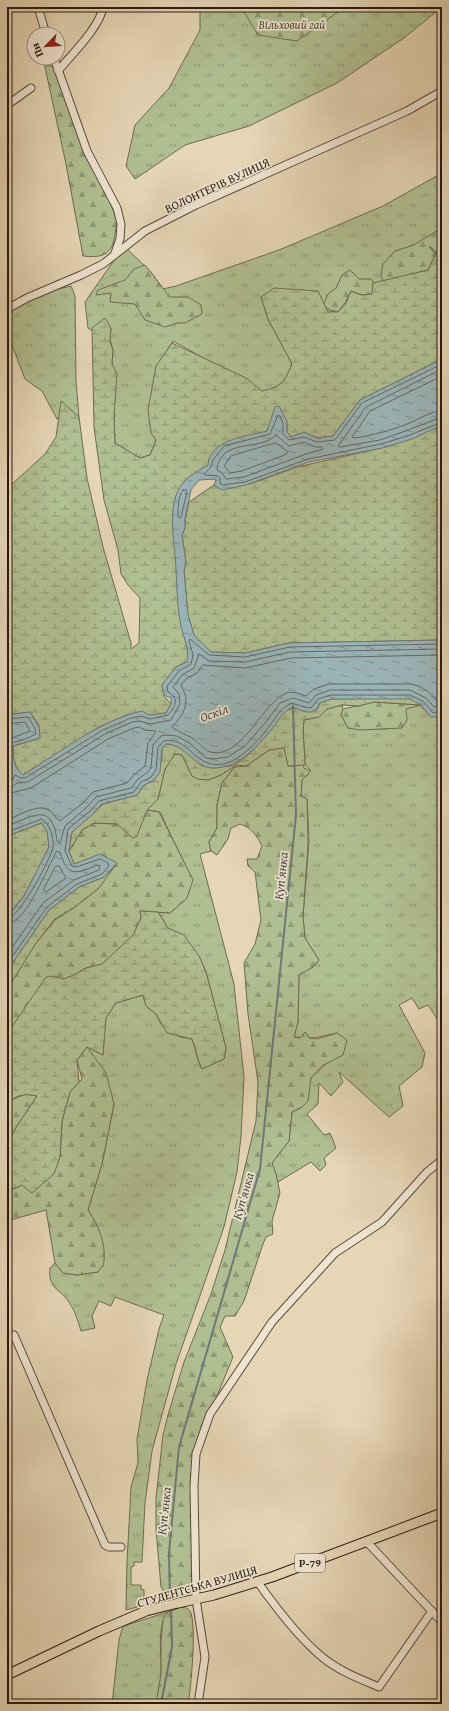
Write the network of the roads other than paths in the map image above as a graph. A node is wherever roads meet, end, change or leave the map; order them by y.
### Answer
1 (38, 7) edge
2 (103, 7) edge
3 (44, 26) edge
4 (56, 66) edge
5 (58, 71) junction
6 (31, 88) dead end
7 (442, 91) edge
8 (7, 106) edge
9 (115, 254) junction
10 (7, 309) edge
11 (442, 1160) edge
12 (7, 1340) edge
13 (442, 1513) edge
14 (367, 1542) junction
15 (121, 1547) dead end
16 (257, 1582) junction
17 (196, 1599) junction
18 (432, 1610) junction
19 (442, 1622) edge
20 (7, 1675) edge
21 (198, 1704) edge

1 - 3 street
2 - 5 street
4 - 5 street
5 - 9 street
6 - 8 street
7 - 9 street, ВОЛОНТЕРІВ ВУЛИЦЯ
9 - 10 street, ВОЛОНТЕРІВ ВУЛИЦЯ
11 - 17 street
12 - 15 street
13 - 14 main road, СТУДЕНТСЬКА ВУЛИЦЯ / Р-79
14 - 16 main road, СТУДЕНТСЬКА ВУЛИЦЯ / Р-79
14 - 18 street
16 - 17 main road, СТУДЕНТСЬКА ВУЛИЦЯ / Р-79
16 - 18 street
17 - 20 main road, СТУДЕНТСЬКА ВУЛИЦЯ / Р-79
17 - 21 street
18 - 19 street

